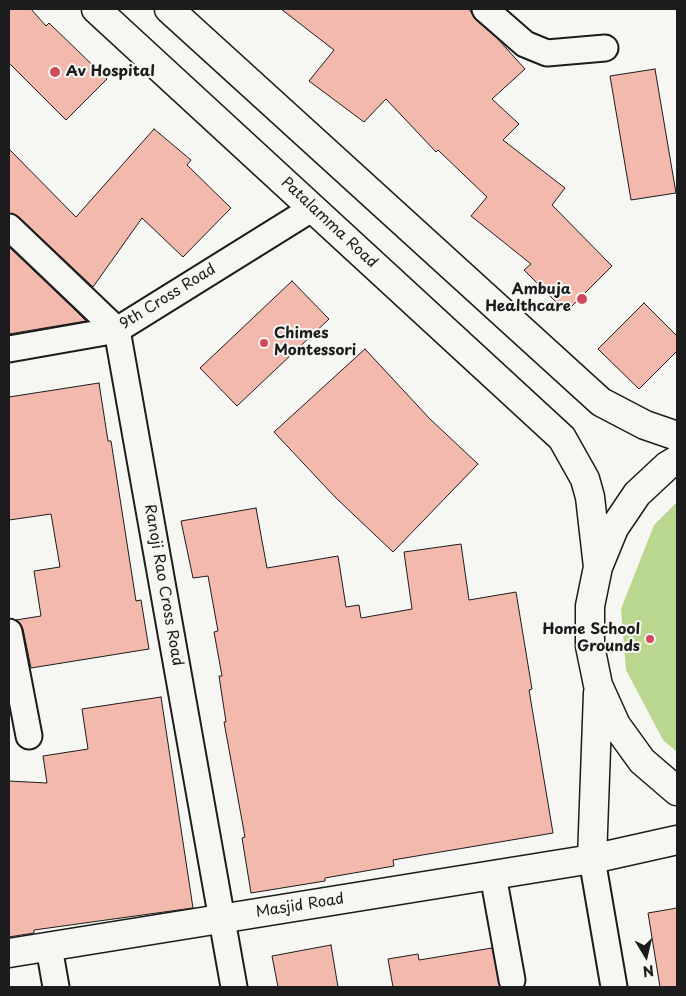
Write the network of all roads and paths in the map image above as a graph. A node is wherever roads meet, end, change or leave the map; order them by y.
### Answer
1 (96, 9) edge
2 (168, 9) edge
3 (485, 9) edge
4 (606, 48) dead end
5 (312, 208) junction
6 (9, 227) edge
7 (117, 330) junction
8 (9, 349) edge
9 (677, 436) edge
10 (677, 460) edge
11 (598, 566) junction
12 (9, 632) edge
13 (598, 685) junction
14 (29, 736) dead end
15 (677, 791) edge
16 (677, 840) edge
17 (592, 859) junction
18 (493, 875) junction
19 (222, 918) junction
20 (49, 946) junction
21 (9, 953) edge
22 (512, 980) dead end
23 (56, 987) edge
24 (234, 987) edge
25 (614, 987) edge

1 - 5 main road, Patalamma Road
2 - 9 main road
3 - 4 street
5 - 7 street, 9th Cross Road
5 - 11 main road, Patalamma Road
6 - 7 street
7 - 8 street, 9th Cross Road
7 - 19 street, Ranoji Rao Cross Road
10 - 11 main road
11 - 13 main road
12 - 14 street
13 - 15 main road
13 - 17 main road
16 - 17 main road, Masjid Road
17 - 18 main road, Masjid Road
17 - 25 street
18 - 19 main road, Masjid Road
18 - 22 street
19 - 20 main road, Masjid Road
19 - 24 street, Ranoji Rao Cross Road
20 - 21 main road, Masjid Road
20 - 23 street

